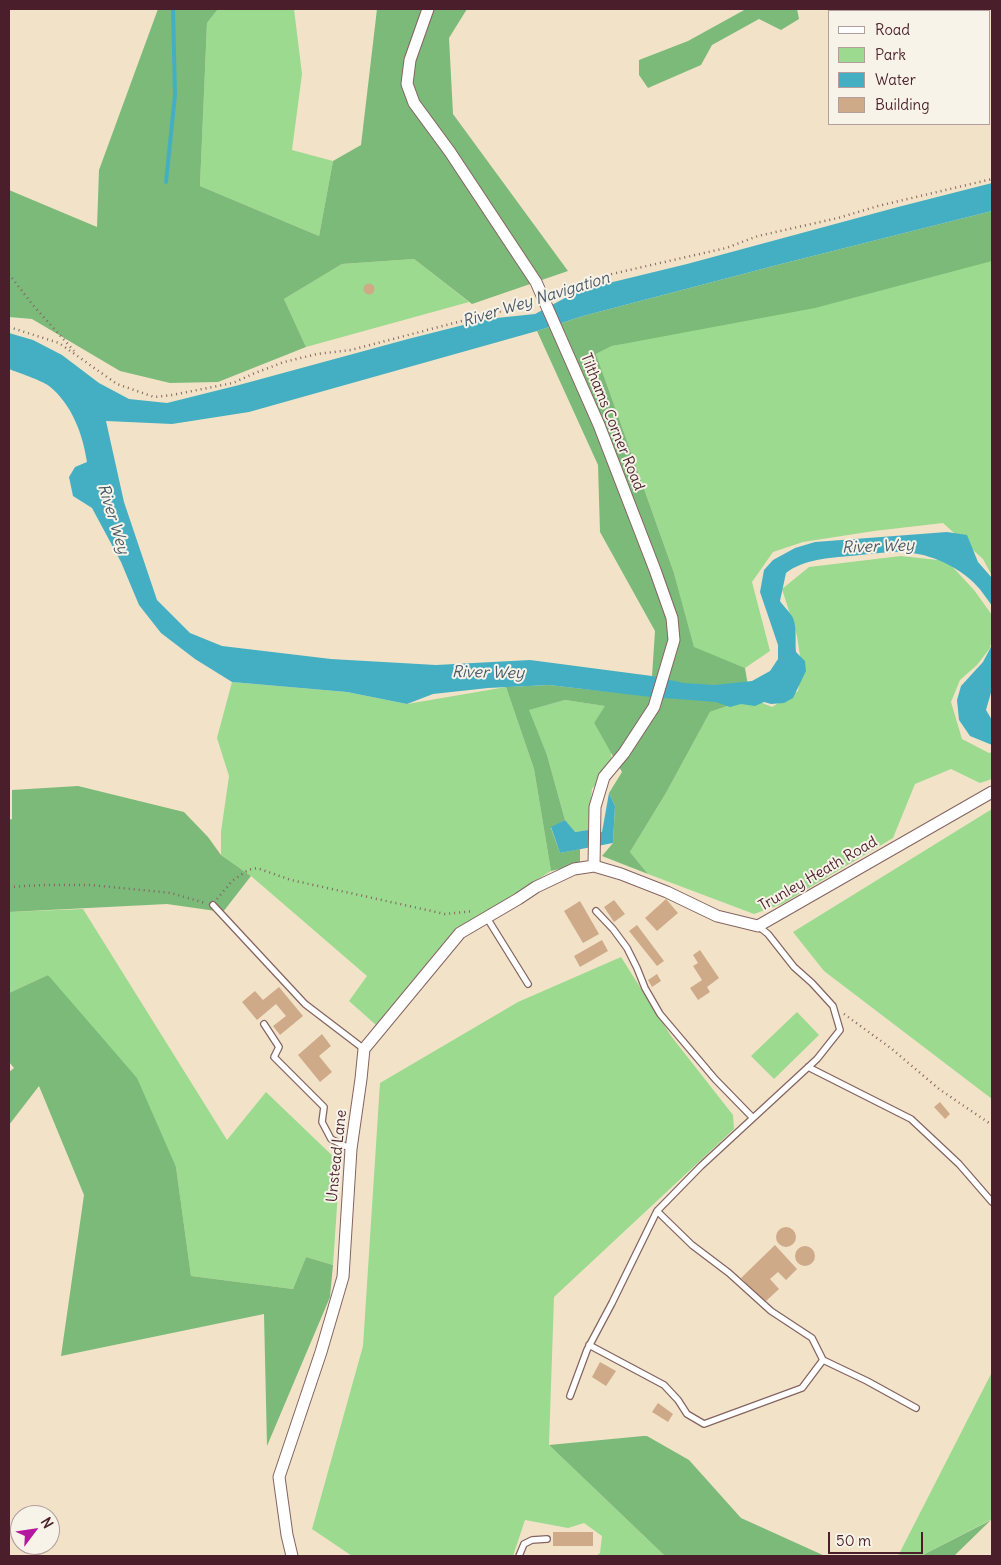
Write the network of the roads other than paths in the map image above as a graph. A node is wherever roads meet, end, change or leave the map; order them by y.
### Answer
1 (428, 9) edge
2 (992, 792) edge
3 (594, 866) junction
4 (212, 905) road end
5 (596, 911) dead end
6 (484, 913) junction
7 (758, 926) junction
8 (528, 984) dead end
9 (264, 1024) dead end
10 (364, 1049) junction
11 (808, 1067) junction
12 (753, 1118) junction
13 (351, 1149) junction
14 (992, 1202) edge
15 (656, 1212) junction
16 (590, 1345) junction
17 (823, 1360) junction
18 (570, 1396) dead end
19 (916, 1408) dead end
20 (547, 1539) dead end
21 (292, 1556) edge
22 (519, 1556) edge

1 - 3 street, Tilthams Corner Road
2 - 7 street, Trunley Heath Road
3 - 6 street
3 - 7 street, Trunley Heath Road
4 - 10 lane
5 - 12 lane
6 - 8 lane
6 - 10 street
7 - 11 lane
9 - 13 lane
10 - 13 street, Unstead Lane
11 - 12 lane
11 - 14 lane
12 - 15 lane
13 - 21 street, Unstead Lane
15 - 16 lane
15 - 17 lane
16 - 17 lane
16 - 18 lane
17 - 19 lane
20 - 22 lane

